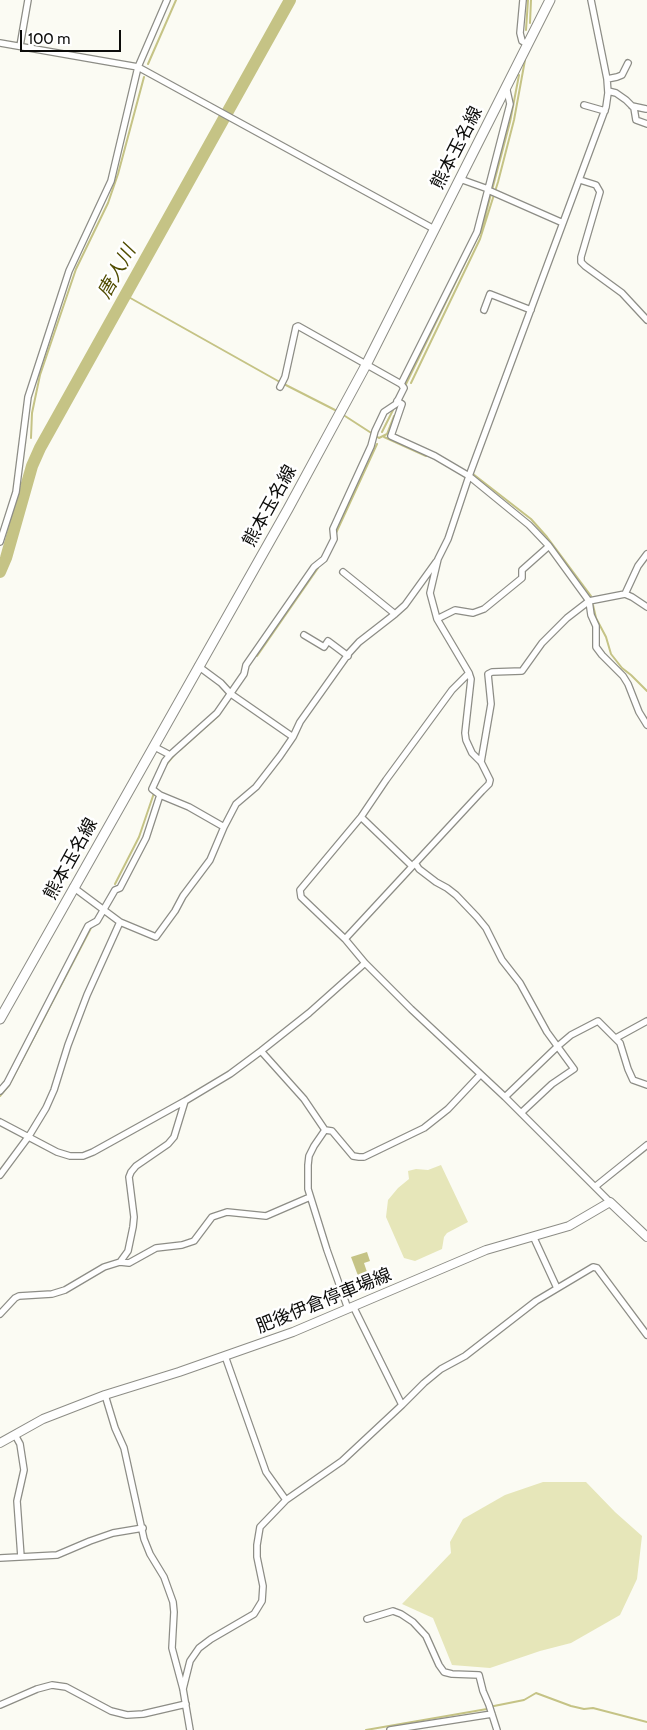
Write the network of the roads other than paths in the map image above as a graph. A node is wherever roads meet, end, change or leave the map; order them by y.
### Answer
1 (28, 0) edge
2 (167, 0) edge
3 (523, 0) edge
4 (550, 0) edge
5 (591, 0) edge
6 (0, 43) edge
7 (527, 44) junction
8 (20, 46) junction
9 (628, 62) dead end
10 (138, 67) junction
11 (607, 79) junction
12 (506, 86) junction
13 (608, 91) junction
14 (584, 105) dead end
15 (632, 106) junction
16 (646, 109) edge
17 (605, 111) junction
18 (647, 124) edge
19 (460, 179) junction
20 (580, 180) junction
21 (490, 191) junction
22 (564, 223) junction
23 (434, 229) junction
24 (484, 310) dead end
25 (531, 310) junction
26 (647, 320) edge
27 (366, 365) junction
28 (282, 384) dead end
29 (401, 384) junction
30 (398, 401) junction
31 (469, 476) junction
32 (0, 542) edge
33 (549, 546) junction
34 (647, 554) edge
35 (438, 559) junction
36 (343, 572) dead end
37 (625, 594) junction
38 (589, 601) junction
39 (647, 607) edge
40 (395, 614) junction
41 (437, 619) junction
42 (304, 635) dead end
43 (348, 656) junction
44 (198, 666) junction
45 (469, 673) junction
46 (231, 694) junction
47 (647, 725) edge
48 (293, 737) junction
49 (153, 746) junction
50 (170, 754) junction
51 (481, 762) junction
52 (157, 793) junction
53 (361, 818) junction
54 (224, 827) junction
55 (414, 864) junction
56 (73, 887) junction
57 (104, 910) junction
58 (120, 922) junction
59 (345, 939) junction
60 (365, 963) junction
61 (0, 1019) edge
62 (647, 1021) edge
63 (616, 1038) junction
64 (558, 1046) junction
65 (261, 1051) junction
66 (480, 1075) junction
67 (647, 1085) edge
68 (0, 1091) edge
69 (505, 1097) junction
70 (185, 1101) junction
71 (521, 1113) junction
72 (0, 1122) edge
73 (326, 1130) junction
74 (29, 1136) junction
75 (647, 1145) edge
76 (0, 1175) edge
77 (596, 1186) junction
78 (310, 1197) junction
79 (610, 1202) junction
80 (646, 1234) edge
81 (533, 1236) junction
82 (120, 1262) junction
83 (557, 1288) junction
84 (350, 1308) junction
85 (0, 1314) edge
86 (647, 1335) edge
87 (225, 1356) junction
88 (105, 1395) junction
89 (402, 1405) junction
90 (15, 1435) junction
91 (0, 1443) edge
92 (286, 1500) junction
93 (143, 1528) junction
94 (21, 1557) junction
95 (0, 1558) edge
96 (367, 1618) dead end
97 (183, 1689) junction
98 (186, 1704) junction
99 (0, 1705) edge
100 (492, 1714) junction
101 (190, 1730) edge
102 (390, 1730) edge
103 (497, 1730) edge

1 - 8 street
2 - 10 street
3 - 7 street
4 - 7 main road, 熊本玉名線
5 - 11 street
6 - 8 street
7 - 12 main road, 熊本玉名線
8 - 10 street
9 - 11 street
10 - 23 street
10 - 32 street
11 - 13 street
12 - 19 main road, 熊本玉名線
12 - 21 street
13 - 15 street
13 - 17 street
14 - 17 street
15 - 16 street
15 - 18 street
17 - 20 street
19 - 21 street
19 - 23 main road, 熊本玉名線
20 - 22 street
20 - 26 street
21 - 22 street
21 - 29 street
22 - 25 street
23 - 27 main road, 熊本玉名線
24 - 25 street
25 - 31 street
27 - 28 street
27 - 29 street
27 - 44 main road, 熊本玉名線
29 - 30 street
30 - 31 street
30 - 46 street
31 - 33 street
31 - 35 street
33 - 38 street
33 - 41 street
34 - 37 street
35 - 40 street
35 - 41 street
36 - 40 street
37 - 38 street
37 - 39 street
38 - 47 street
38 - 51 street
40 - 43 street
41 - 45 street
42 - 43 street
43 - 48 street
44 - 46 street
44 - 49 main road, 熊本玉名線
45 - 51 street
45 - 53 street
46 - 48 street
46 - 50 street
48 - 54 street
49 - 50 street
49 - 56 main road, 熊本玉名線
50 - 52 street
51 - 55 street
52 - 54 street
52 - 57 street
53 - 55 street
53 - 59 street
54 - 58 street
55 - 59 street
55 - 64 street
56 - 57 street
56 - 61 main road, 熊本玉名線
57 - 58 street
57 - 68 street
58 - 74 street
59 - 60 street
60 - 65 street
60 - 66 street
62 - 63 street
63 - 64 street
63 - 67 street
64 - 69 street
64 - 71 street
65 - 70 street
65 - 73 street
66 - 69 street
66 - 73 street
69 - 71 street
70 - 74 street
70 - 82 street
71 - 77 street
72 - 74 street
73 - 78 street
74 - 76 street
75 - 77 street
77 - 79 street
78 - 82 street
78 - 84 street
79 - 80 main road
79 - 81 main road, 肥後伊倉停車場線
81 - 83 street
81 - 84 main road, 肥後伊倉停車場線
82 - 85 street
83 - 86 street
83 - 89 street
84 - 87 main road, 肥後伊倉停車場線
84 - 89 street
87 - 88 main road, 肥後伊倉停車場線
87 - 92 street
88 - 90 main road, 肥後伊倉停車場線
88 - 93 street
89 - 92 street
90 - 91 main road, 肥後伊倉停車場線
90 - 94 street
92 - 97 street
93 - 94 street
93 - 97 street
94 - 95 street
96 - 100 street
97 - 98 street
98 - 99 street
98 - 101 street
100 - 102 street
100 - 103 street

